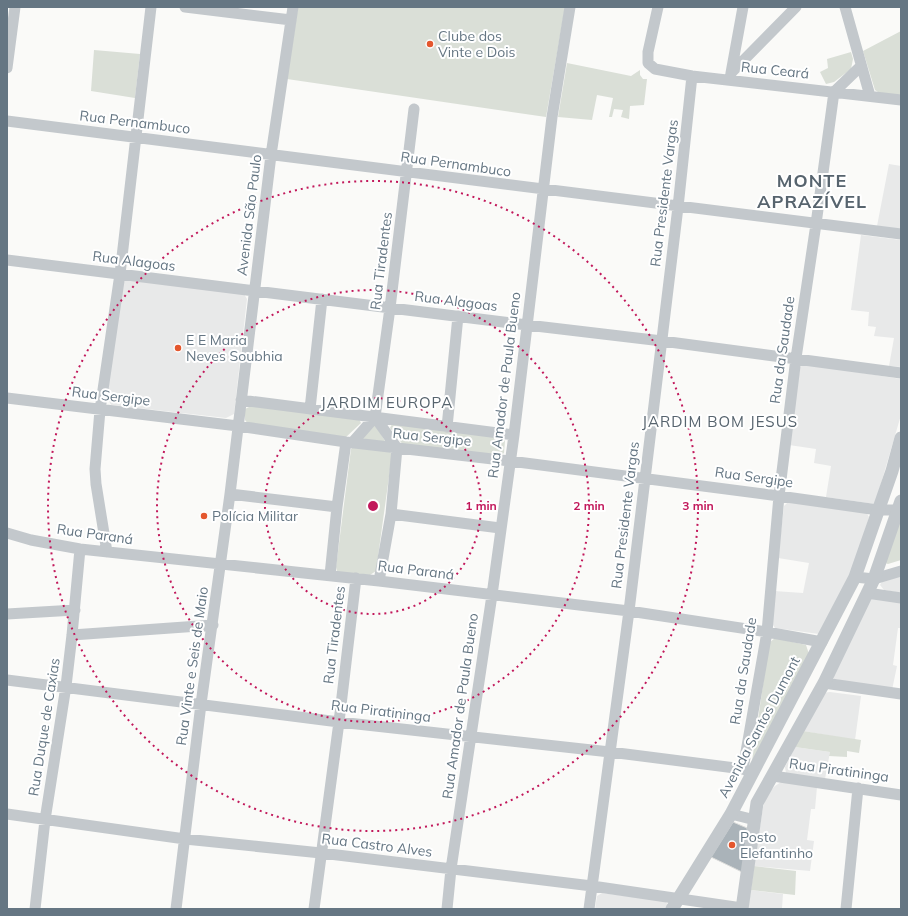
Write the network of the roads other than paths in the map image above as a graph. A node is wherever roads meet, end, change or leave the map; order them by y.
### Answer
1 (15, 7) edge
2 (151, 7) edge
3 (185, 7) edge
4 (293, 7) edge
5 (570, 7) edge
6 (658, 7) edge
7 (743, 7) edge
8 (796, 7) edge
9 (845, 7) edge
10 (291, 20) junction
11 (861, 66) junction
12 (7, 68) edge
13 (692, 76) junction
14 (731, 76) junction
15 (834, 92) junction
16 (870, 96) junction
17 (901, 100) edge
18 (414, 109) dead end
19 (7, 121) edge
20 (135, 136) junction
21 (271, 154) junction
22 (407, 172) junction
23 (543, 190) junction
24 (678, 207) junction
25 (816, 224) junction
26 (901, 234) edge
27 (7, 260) edge
28 (120, 274) junction
29 (255, 290) junction
30 (322, 299) junction
31 (390, 308) junction
32 (458, 316) junction
33 (527, 325) junction
34 (662, 341) junction
35 (796, 358) junction
36 (901, 373) edge
37 (7, 398) edge
38 (241, 400) junction
39 (310, 409) junction
40 (100, 410) junction
41 (375, 417) junction
42 (238, 426) junction
43 (447, 427) junction
44 (514, 435) junction
45 (901, 438) edge
46 (349, 443) junction
47 (397, 448) junction
48 (510, 461) junction
49 (897, 471) edge
50 (644, 478) junction
51 (230, 494) junction
52 (779, 496) junction
53 (337, 507) junction
54 (900, 507) edge
55 (878, 510) junction
56 (391, 514) junction
57 (500, 528) junction
58 (7, 533) edge
59 (80, 549) junction
60 (107, 552) junction
61 (221, 564) junction
62 (901, 571) edge
63 (330, 575) junction
64 (856, 577) junction
65 (356, 578) junction
66 (874, 579) junction
67 (379, 581) junction
68 (867, 592) junction
69 (492, 595) junction
70 (901, 598) edge
71 (75, 610) junction
72 (628, 611) junction
73 (7, 614) edge
74 (213, 625) junction
75 (767, 632) junction
76 (72, 635) junction
77 (822, 642) junction
78 (7, 680) edge
79 (824, 683) junction
80 (66, 686) junction
81 (901, 694) edge
82 (201, 704) junction
83 (339, 722) junction
84 (471, 737) junction
85 (610, 752) junction
86 (748, 771) junction
87 (773, 776) junction
88 (858, 788) junction
89 (901, 794) edge
90 (7, 814) edge
91 (731, 814) junction
92 (45, 820) junction
93 (755, 820) junction
94 (185, 839) junction
95 (321, 853) junction
96 (451, 869) junction
97 (592, 886) junction
98 (675, 904) edge
99 (742, 908) edge
100 (34, 909) edge
101 (176, 909) edge
102 (314, 909) edge
103 (447, 909) edge
104 (589, 909) edge
105 (846, 909) edge

1 - 12 street
2 - 20 street
3 - 10 street
4 - 10 street, Avenida São Paulo
5 - 23 street, Rua Amador de Paula Bueno
6 - 13 street, Rua Ceará
7 - 14 street
8 - 14 street
9 - 11 street
10 - 21 street, Avenida São Paulo
11 - 15 street
11 - 16 street
13 - 14 street, Rua Ceará
13 - 24 street, Rua Presidente Vargas
14 - 15 street, Rua Ceará
15 - 16 street, Rua Ceará
15 - 25 street, Rua da Saudade
16 - 17 street, Rua Ceará
18 - 22 street, Rua Tiradentes
19 - 20 street, Rua Pernambuco
20 - 21 street, Rua Pernambuco
20 - 28 street
21 - 22 street, Rua Pernambuco
21 - 29 street, Avenida São Paulo
22 - 23 street, Rua Pernambuco
22 - 31 street, Rua Tiradentes
23 - 24 street, Rua Pernambuco
23 - 33 street, Rua Amador de Paula Bueno
24 - 25 street, Rua Pernambuco
24 - 34 street, Rua Presidente Vargas
25 - 26 street, Rua Pernambuco
25 - 35 street, Rua da Saudade
27 - 28 street, Rua Alagoas
28 - 29 street, Rua Alagoas
28 - 40 street
29 - 30 street, Rua Alagoas
29 - 38 street, Avenida São Paulo
30 - 31 street, Rua Alagoas
30 - 39 street
31 - 32 street, Rua Alagoas
31 - 41 street, Rua Tiradentes
32 - 33 street, Rua Alagoas
32 - 43 street
33 - 34 street, Rua Alagoas
33 - 44 street, Rua Amador de Paula Bueno
34 - 35 street, Rua Alagoas
34 - 50 street, Rua Presidente Vargas
35 - 36 street, Rua Alagoas
35 - 52 street, Rua da Saudade
37 - 40 street, Rua Sergipe
38 - 39 street, Rua Sergipe
38 - 42 street, Avenida São Paulo
39 - 41 street, Rua Sergipe
40 - 42 street, Rua Sergipe
40 - 60 street
41 - 43 street, Rua Sergipe
41 - 46 street
41 - 47 street
42 - 46 street, Rua Sergipe
42 - 51 street, Rua Vinte e Seis de Maio
43 - 44 street, Rua Sergipe
44 - 48 street, Rua Amador de Paula Bueno
45 - 49 street, Avenida Santos Dumont
46 - 47 street, Rua Sergipe
46 - 53 street, Rua Tiradentes
47 - 48 street, Rua Sergipe
47 - 56 street
48 - 50 street, Rua Sergipe
48 - 57 street, Rua Amador de Paula Bueno
49 - 55 street, Avenida Santos Dumont
50 - 52 street, Rua Sergipe
50 - 72 street, Rua Presidente Vargas
51 - 53 street
51 - 61 street, Rua Vinte e Seis de Maio
52 - 55 street, Rua Sergipe
52 - 75 street, Rua da Saudade
53 - 63 street, Rua Tiradentes
54 - 55 street, Rua Sergipe
54 - 66 street
55 - 64 street, Avenida Santos Dumont
56 - 57 street
56 - 67 street
57 - 69 street, Rua Amador de Paula Bueno
58 - 59 street, Rua Paraná
59 - 60 street, Rua Paraná
59 - 71 street, Rua Duque de Caxias
60 - 61 street, Rua Paraná
61 - 63 street, Rua Paraná
61 - 74 street, Rua Vinte e Seis de Maio
62 - 66 street
63 - 65 street, Rua Paraná
64 - 66 street
64 - 77 street, Avenida Santos Dumont
65 - 67 street, Rua Paraná
65 - 83 street, Rua Tiradentes
66 - 68 street
67 - 69 street, Rua Paraná
68 - 70 street
68 - 79 street
69 - 72 street, Rua Paraná
69 - 84 street, Rua Amador de Paula Bueno
71 - 73 street
71 - 76 street, Rua Duque de Caxias
72 - 75 street, Rua Paraná
72 - 85 street, Rua Presidente Vargas
74 - 76 street
74 - 82 street, Rua Vinte e Seis de Maio
75 - 77 street, Rua Paraná
75 - 86 street, Rua da Saudade
76 - 80 street, Rua Duque de Caxias
77 - 86 street, Avenida Santos Dumont
78 - 80 street, Rua Piratininga
79 - 81 street
79 - 87 street
80 - 82 street, Rua Piratininga
80 - 92 street, Rua Duque de Caxias
82 - 83 street, Rua Piratininga
82 - 94 street, Rua Vinte e Seis de Maio
83 - 84 street, Rua Piratininga
83 - 95 street, Rua Tiradentes
84 - 85 street, Rua Piratininga
84 - 96 street, Rua Amador de Paula Bueno
85 - 86 street, Rua Piratininga
85 - 97 street, Rua Presidente Vargas
86 - 91 street, Avenida Santos Dumont
87 - 88 street, Rua Piratininga
87 - 93 street
88 - 89 street, Rua Piratininga
88 - 105 street
90 - 92 street, Rua Castro Alves
91 - 93 street, Avenida Santos Dumont
91 - 98 street
92 - 94 street, Rua Castro Alves
92 - 100 street, Rua Duque de Caxias
93 - 99 street
94 - 95 street, Rua Castro Alves
94 - 101 street, Rua Vinte e Seis de Maio
95 - 96 street, Rua Castro Alves
95 - 102 street, Rua Tiradentes
96 - 97 street, Rua Castro Alves
96 - 103 street, Rua Amador de Paula Bueno
97 - 98 street, Rua Castro Alves
97 - 104 street, Rua Presidente Vargas
98 - 99 street, Rua Castro Alves

